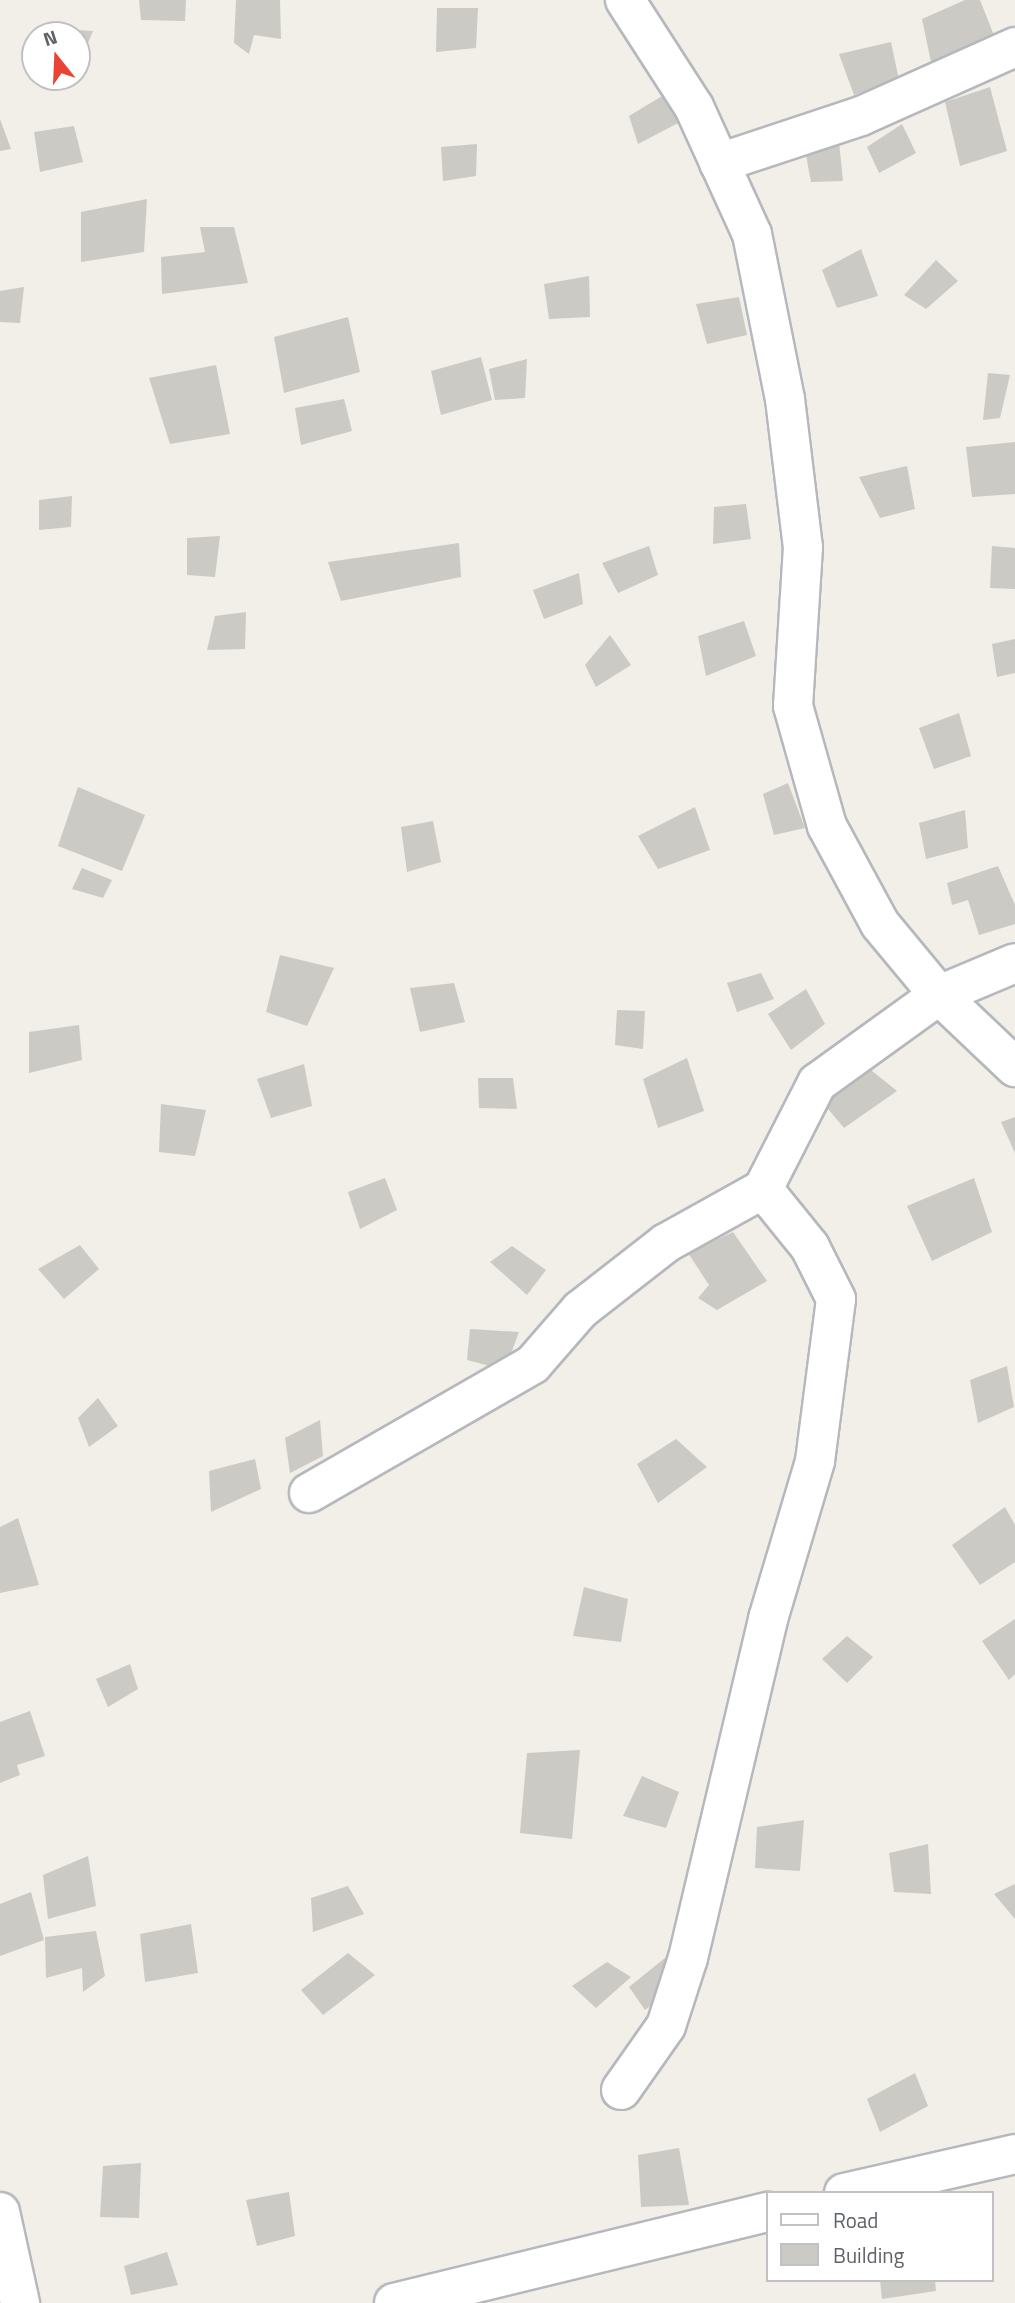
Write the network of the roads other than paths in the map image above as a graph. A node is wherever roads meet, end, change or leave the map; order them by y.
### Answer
1 (625, 0) edge
2 (1015, 47) edge
3 (719, 163) junction
4 (1015, 963) edge
5 (939, 995) junction
6 (1015, 1067) edge
7 (763, 1189) junction
8 (309, 1493) dead end
9 (621, 2090) dead end
10 (1015, 2154) edge
11 (853, 2191) edge
12 (0, 2212) edge
13 (766, 2212) edge
14 (20, 2303) edge
15 (394, 2303) edge

1 - 3 street
2 - 3 street
3 - 5 street
4 - 5 street
5 - 6 street
5 - 7 street
7 - 8 street
7 - 9 street
10 - 11 street
12 - 14 street
13 - 15 street

